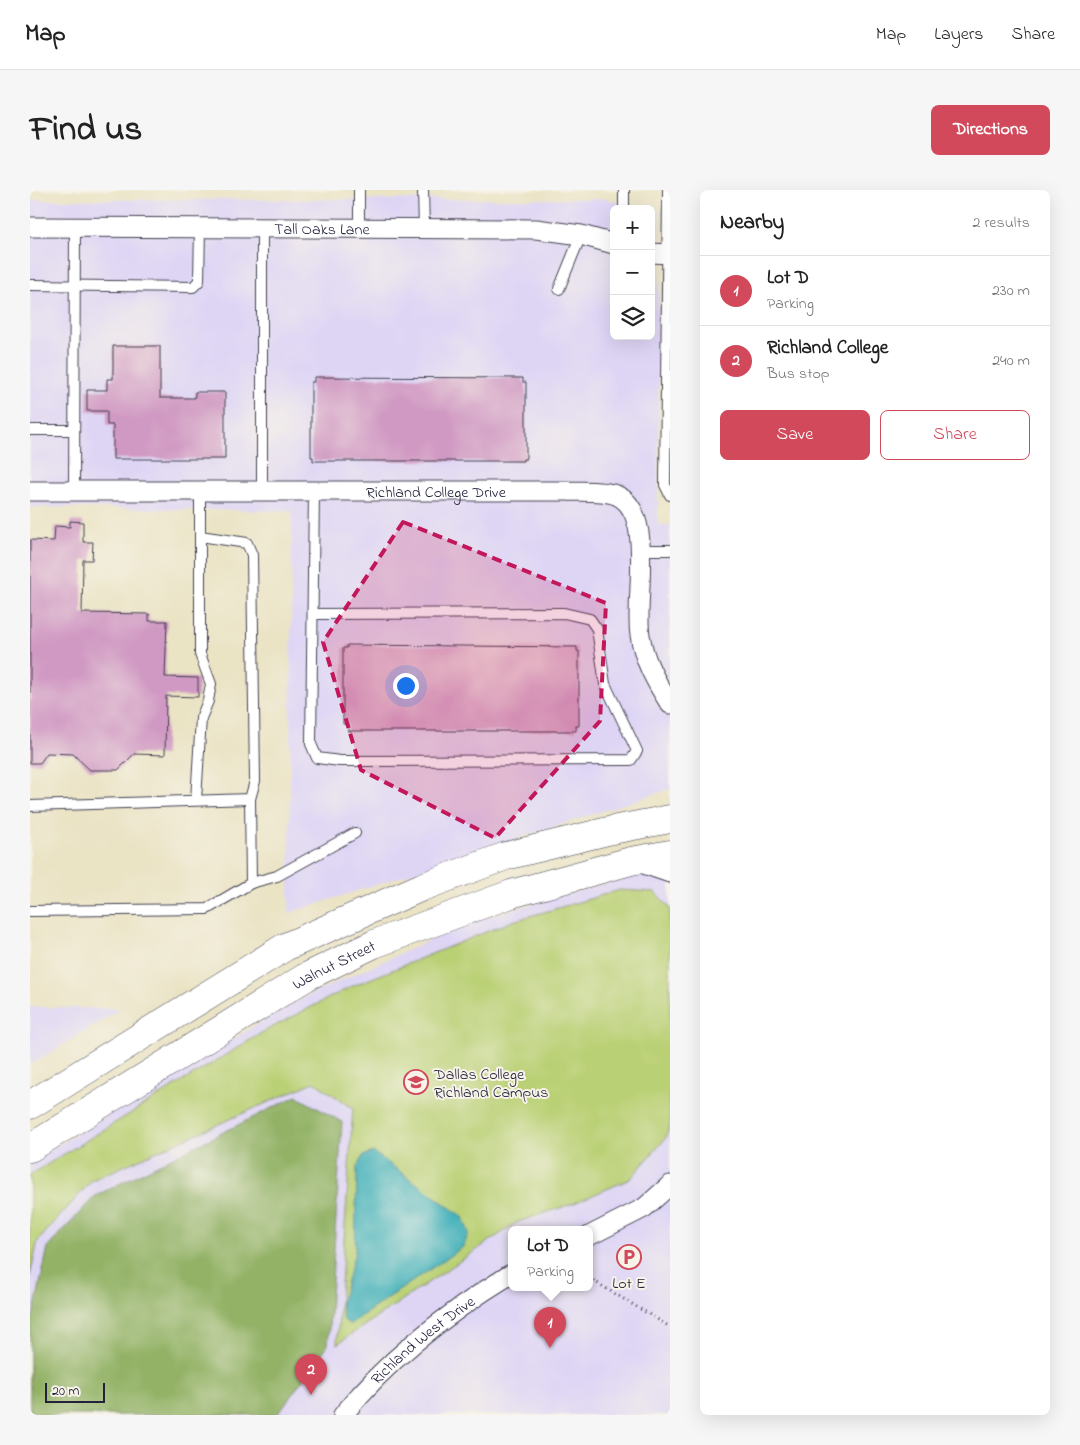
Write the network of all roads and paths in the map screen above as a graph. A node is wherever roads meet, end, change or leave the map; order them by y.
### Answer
1 (359, 190) edge
2 (423, 190) edge
3 (624, 190) edge
4 (668, 190) edge
5 (624, 205) edge
6 (30, 227) edge
7 (75, 227) junction
8 (200, 228) junction
9 (262, 228) junction
10 (359, 229) junction
11 (424, 229) junction
12 (581, 235) junction
13 (610, 243) edge
14 (663, 254) edge
15 (30, 285) edge
16 (75, 285) junction
17 (559, 289) dead end
18 (30, 430) edge
19 (74, 430) junction
20 (30, 491) edge
21 (74, 491) junction
22 (200, 491) junction
23 (262, 492) junction
24 (314, 492) junction
25 (670, 495) edge
26 (200, 536) junction
27 (640, 550) junction
28 (670, 550) edge
29 (312, 614) junction
30 (670, 704) edge
31 (250, 799) junction
32 (196, 800) junction
33 (30, 806) edge
34 (670, 819) edge
35 (355, 833) dead end
36 (670, 854) edge
37 (632, 861) junction
38 (670, 873) edge
39 (251, 883) junction
40 (30, 911) edge
41 (30, 1105) edge
42 (30, 1148) edge
43 (670, 1185) edge
44 (593, 1234) edge
45 (508, 1276) edge
46 (593, 1280) edge
47 (670, 1327) edge
48 (343, 1415) edge

1 - 10 lane
2 - 11 lane
3 - 5 lane
4 - 14 lane
6 - 7 street, Tall Oaks Lane
7 - 8 street, Tall Oaks Lane
7 - 16 lane
8 - 9 street, Tall Oaks Lane
8 - 16 lane
9 - 10 street, Tall Oaks Lane
9 - 23 lane
10 - 11 street, Tall Oaks Lane
11 - 12 street, Tall Oaks Lane
12 - 13 street, Tall Oaks Lane
12 - 17 lane
14 - 25 lane
15 - 16 lane
16 - 19 lane
18 - 19 lane
19 - 21 lane
20 - 21 street, Richland College Drive
21 - 22 street, Richland College Drive
22 - 23 street, Richland College Drive
22 - 26 lane
23 - 24 street, Richland College Drive
24 - 27 street, Richland College Drive
24 - 29 lane
26 - 31 lane
26 - 32 lane
27 - 28 lane
27 - 30 street, Richland College Drive
29 - 29 lane
31 - 32 lane
31 - 39 lane
32 - 33 lane
34 - 41 main road, Walnut Street
35 - 39 lane
36 - 37 main road, Walnut Street
37 - 38 street
37 - 42 main road, Walnut Street
39 - 40 lane
43 - 44 street
45 - 48 street, Richland West Drive
46 - 47 path

